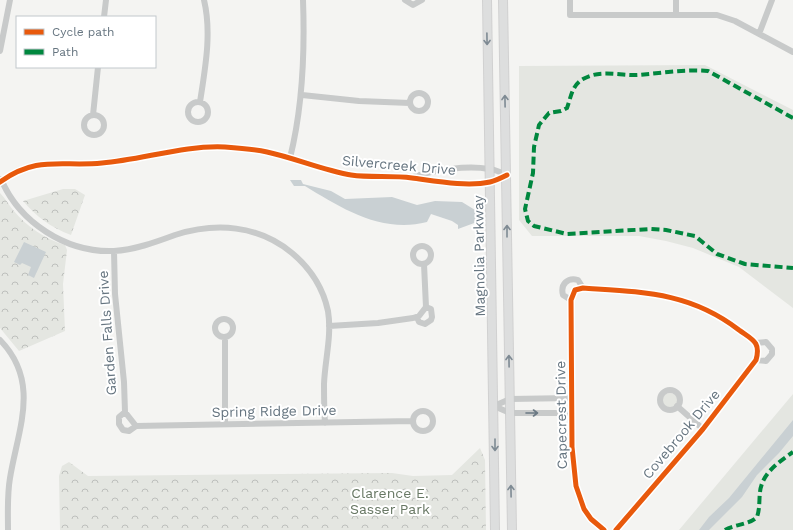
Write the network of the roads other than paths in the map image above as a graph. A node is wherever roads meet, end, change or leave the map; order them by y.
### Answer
1 (10, 0) edge
2 (106, 0) edge
3 (204, 0) edge
4 (303, 0) edge
5 (405, 0) edge
6 (422, 0) edge
7 (486, 0) edge
8 (503, 0) edge
9 (570, 0) edge
10 (676, 0) edge
11 (772, 0) edge
12 (676, 14) junction
13 (104, 16) edge
14 (759, 34) junction
15 (0, 51) edge
16 (793, 52) edge
17 (98, 68) edge
18 (302, 95) junction
19 (200, 102) dead end
20 (410, 102) dead end
21 (94, 115) dead end
22 (290, 158) junction
23 (490, 169) junction
24 (507, 175) junction
25 (411, 178) junction
26 (0, 180) edge
27 (490, 182) junction
28 (114, 251) junction
29 (424, 264) dead end
30 (583, 288) junction
31 (571, 300) junction
32 (426, 307) junction
33 (417, 317) junction
34 (330, 326) junction
35 (225, 337) dead end
36 (0, 340) edge
37 (756, 343) junction
38 (756, 360) junction
39 (572, 398) junction
40 (510, 399) junction
41 (494, 406) junction
42 (677, 406) dead end
43 (125, 412) junction
44 (572, 412) junction
45 (510, 413) junction
46 (413, 421) dead end
47 (324, 423) junction
48 (225, 424) junction
49 (136, 426) junction
50 (703, 429) junction
51 (8, 530) edge
52 (495, 530) edge
53 (512, 530) edge
54 (604, 530) edge
55 (616, 530) edge

1 - 15 street
2 - 13 street
3 - 19 street
4 - 18 street
5 - 6 street
7 -> 23 main road, Magnolia Parkway
24 -> 8 main road, Magnolia Parkway
9 - 12 street
10 - 12 street
11 - 14 street
12 - 14 street
14 - 16 street
17 - 21 street
18 - 20 street
18 - 22 street
22 - 25 street, Silvercreek Drive
22 - 26 street, Silvercreek Drive
23 - 24 street, Silvercreek Drive
23 - 25 street, Silvercreek Drive
23 - 27 main road, Magnolia Parkway
24 - 27 street, Silvercreek Drive
40 -> 24 main road, Magnolia Parkway
25 - 27 street, Silvercreek Drive
26 - 28 street
27 - 41 main road, Magnolia Parkway
28 - 34 street
28 - 43 street, Garden Falls Drive
29 - 32 street
30 - 31 street, Capecrest Drive
30 - 31 street
30 - 37 street
31 - 39 street, Capecrest Drive
32 - 33 street
32 - 33 street
33 - 34 street
34 - 47 street
35 - 48 street
36 - 51 street
37 - 38 street, Covebrook Drive
37 - 38 street
38 - 50 street, Covebrook Drive
39 - 40 street
39 - 44 street, Capecrest Drive
40 - 41 street
40 - 45 main road, Magnolia Parkway
41 - 45 street
41 -> 52 main road, Magnolia Parkway
42 - 50 street
43 - 49 street, Garden Falls Drive
43 - 49 street, Garden Falls Drive
45 -> 44 street
44 - 54 street, Capecrest Drive
53 -> 45 main road, Magnolia Parkway
46 - 47 street, Spring Ridge Drive
47 - 48 street, Spring Ridge Drive
48 - 49 street, Spring Ridge Drive
50 - 55 street, Covebrook Drive

